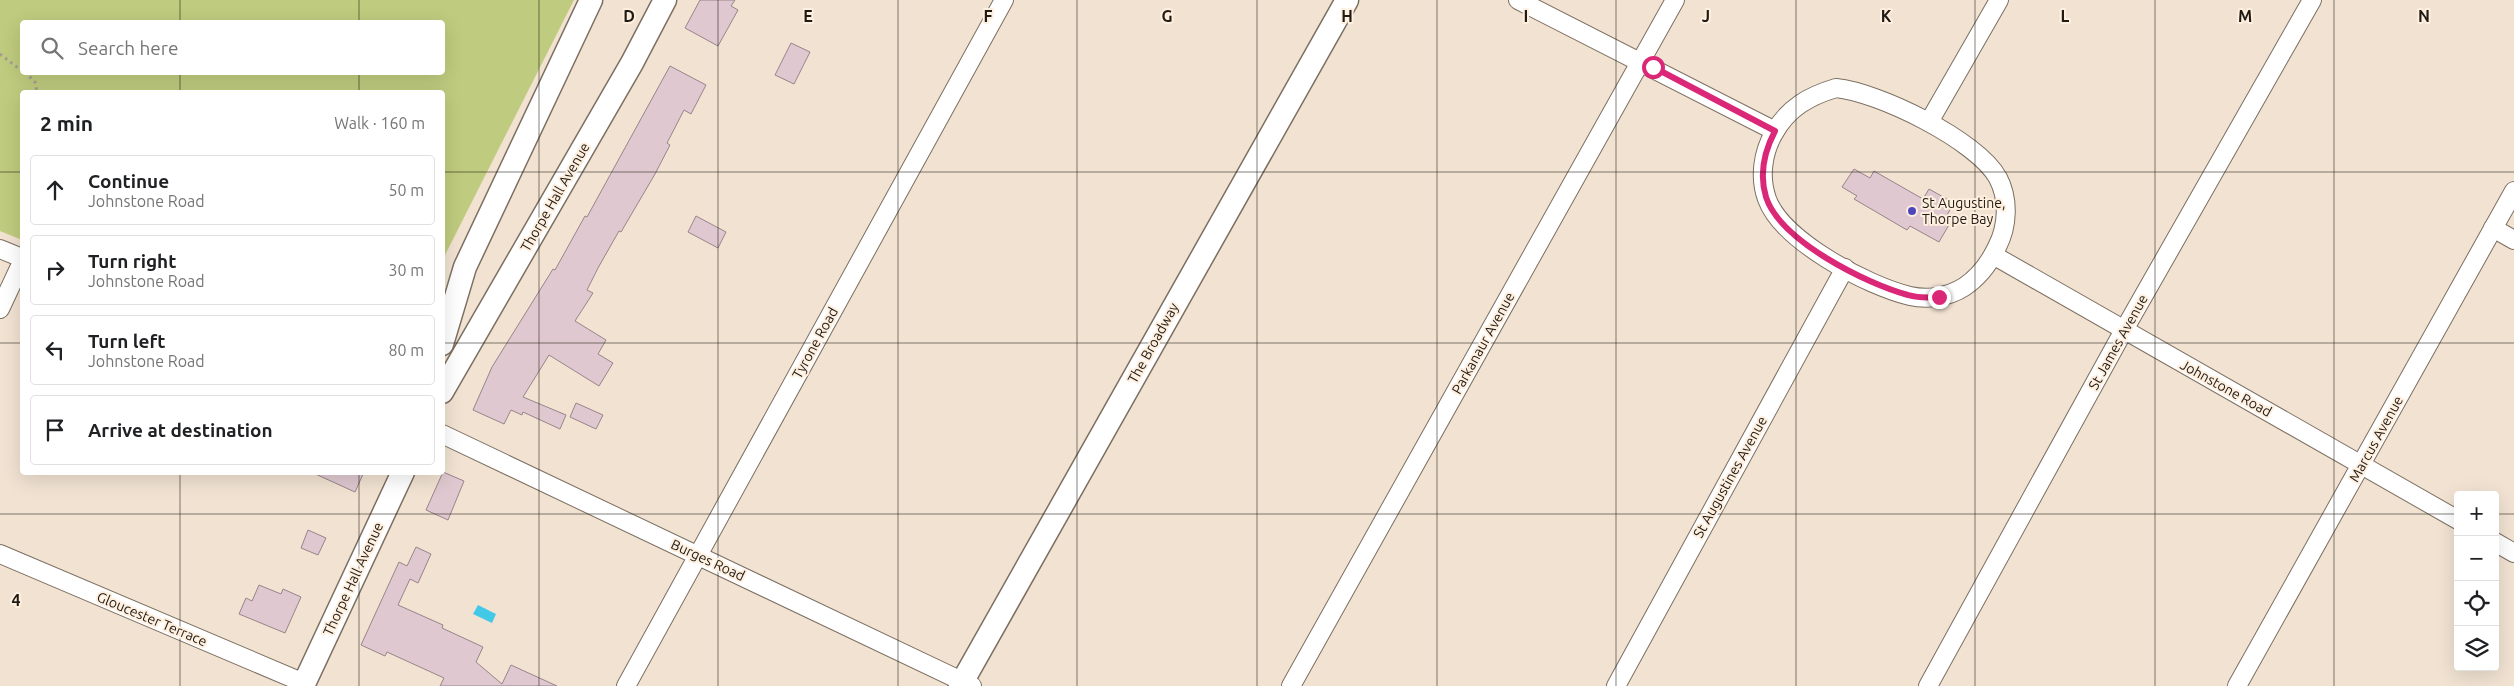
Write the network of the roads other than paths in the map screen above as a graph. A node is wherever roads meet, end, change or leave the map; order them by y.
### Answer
1 (591, 0) edge
2 (665, 0) edge
3 (1004, 0) edge
4 (1346, 0) edge
5 (1518, 0) edge
6 (1675, 0) edge
7 (1999, 0) edge
8 (2312, 0) edge
9 (1641, 61) junction
10 (1929, 122) junction
11 (1775, 131) junction
12 (2514, 191) edge
13 (2493, 228) junction
14 (2514, 240) edge
15 (0, 249) edge
16 (1993, 255) junction
17 (20, 259) edge
18 (20, 264) edge
19 (1845, 268) junction
20 (0, 308) edge
21 (2124, 330) junction
22 (445, 334) edge
23 (445, 387) edge
24 (445, 435) edge
25 (2362, 464) junction
26 (401, 475) edge
27 (2454, 518) edge
28 (2499, 544) edge
29 (2514, 553) edge
30 (0, 554) edge
31 (698, 555) junction
32 (965, 684) edge
33 (304, 685) edge
34 (626, 686) edge
35 (1291, 686) edge
36 (1616, 686) edge
37 (1928, 686) edge
38 (2237, 686) edge

1 - 22 street
2 - 23 street, Thorpe Hall Avenue
3 - 31 street, Tyrone Road
4 - 32 street, The Broadway
5 - 9 street
6 - 9 street, Parkanaur Avenue
7 - 10 street
8 - 21 street, St James Avenue
9 - 11 street
9 - 35 street, Parkanaur Avenue
10 - 11 street
10 - 16 street
11 - 19 street
12 - 13 street, Marcus Avenue
13 - 14 street
13 - 25 street, Marcus Avenue
15 - 17 street
16 - 19 street
16 - 21 street, Johnstone Road
18 - 20 street
19 - 36 street, St Augustines Avenue
21 - 25 street, Johnstone Road
21 - 37 street, St James Avenue
24 - 31 street, Burges Road
25 - 27 street, Johnstone Road
25 - 38 street, Marcus Avenue
26 - 33 street, Thorpe Hall Avenue
28 - 29 street
30 - 33 street, Gloucester Terrace
31 - 32 street, Burges Road
31 - 34 street, Tyrone Road

